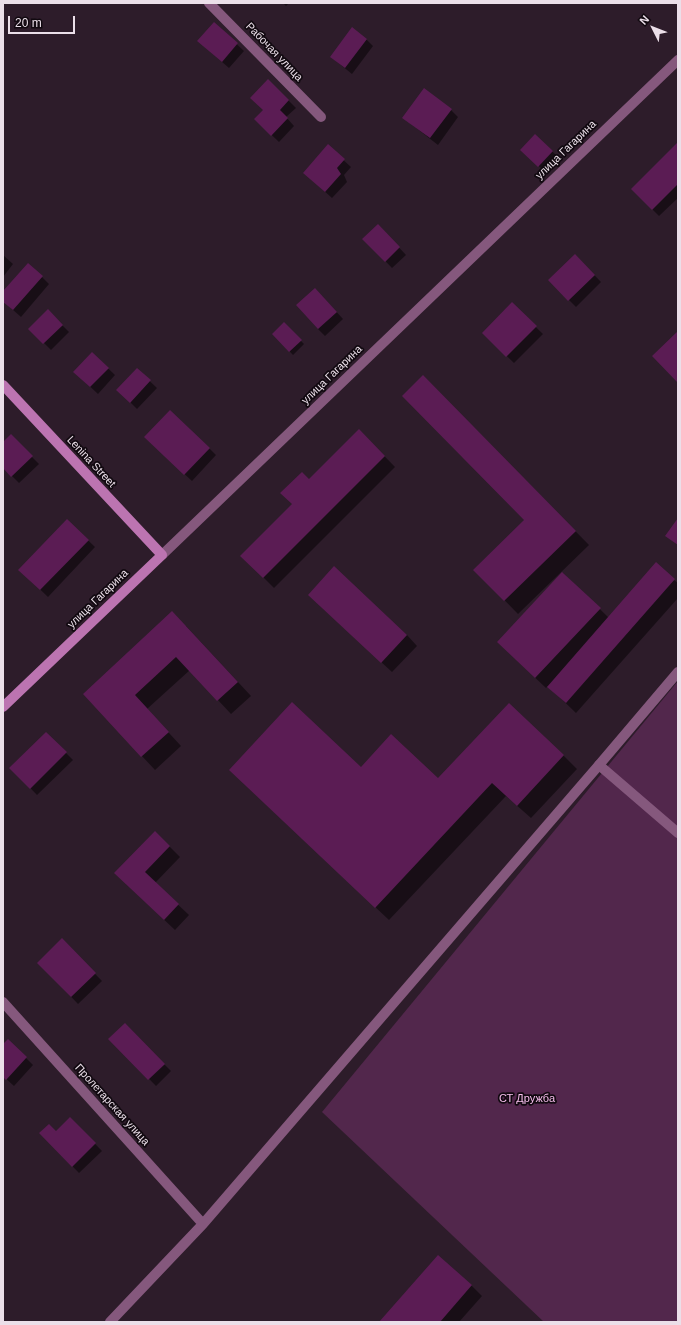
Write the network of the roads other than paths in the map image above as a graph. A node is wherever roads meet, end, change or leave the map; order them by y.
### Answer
1 (209, 3) edge
2 (678, 60) edge
3 (321, 117) dead end
4 (3, 385) edge
5 (162, 555) junction
6 (678, 672) edge
7 (3, 707) edge
8 (599, 765) junction
9 (678, 833) edge
10 (3, 1002) edge
11 (203, 1224) junction
12 (110, 1322) edge

1 - 3 street, Рабочая улица
2 - 5 street, улица Гагарина
4 - 5 street, Lenina Street
5 - 7 street, улица Гагарина
6 - 8 street
8 - 9 street
8 - 11 street
10 - 11 street, Пролетарская улица
11 - 12 street

